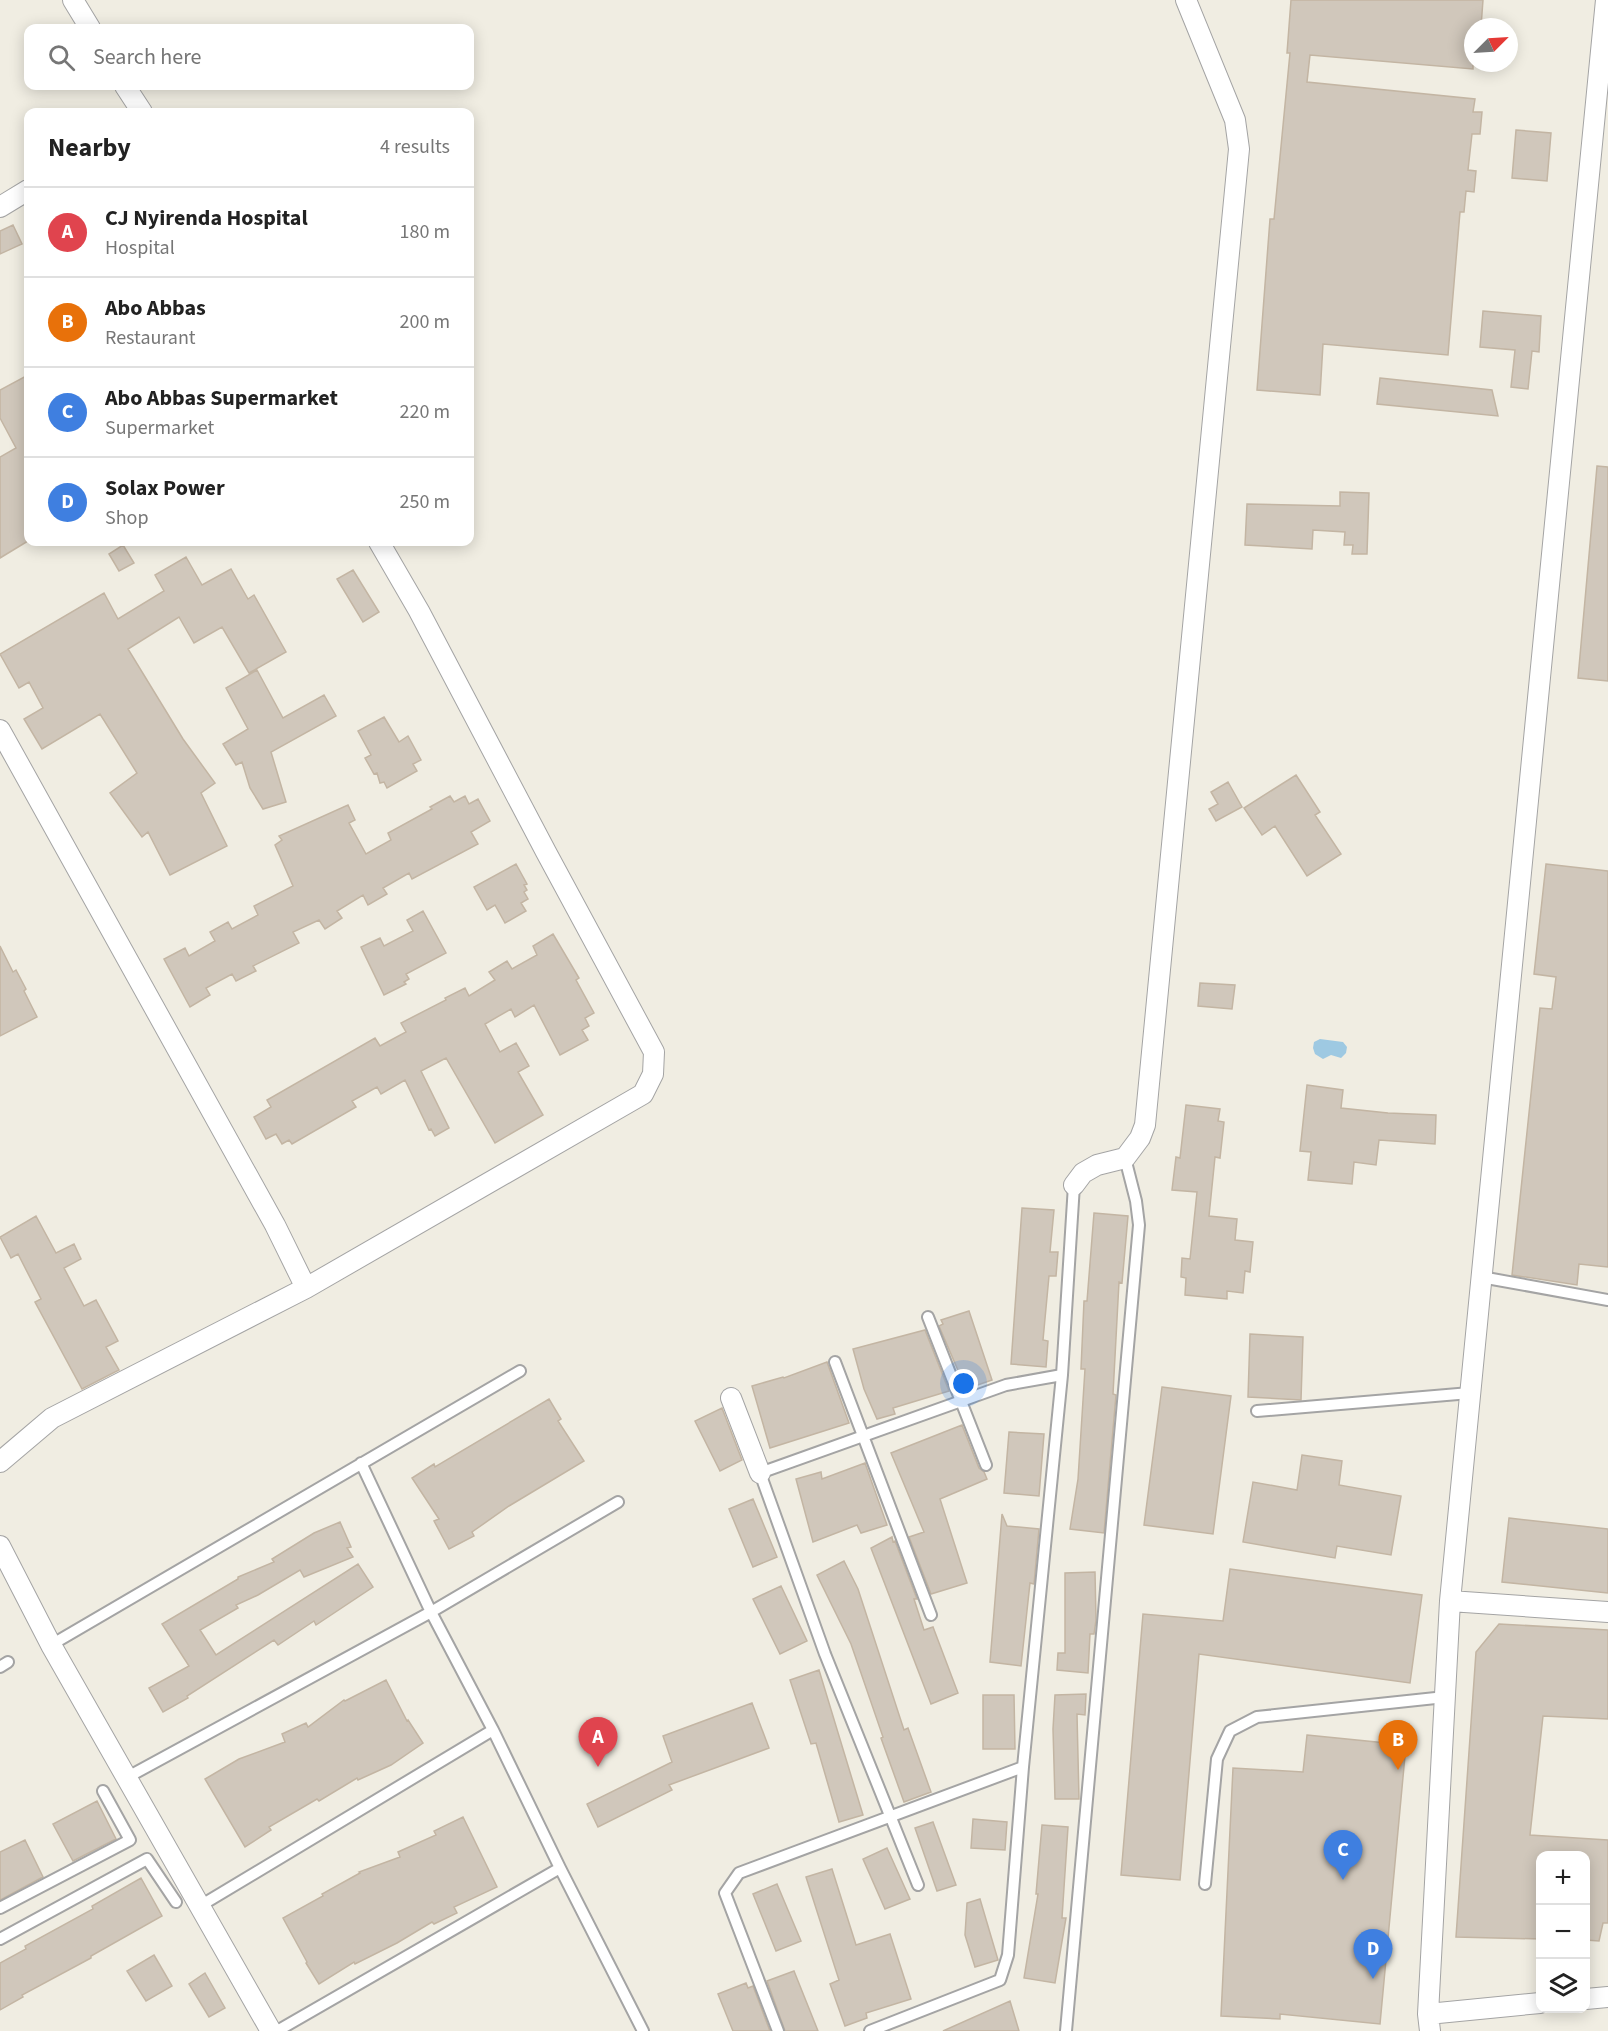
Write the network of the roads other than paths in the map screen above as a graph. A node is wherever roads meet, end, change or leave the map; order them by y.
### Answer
1 (73, 0) edge
2 (1186, 0) edge
3 (1606, 0) edge
4 (88, 24) edge
5 (128, 90) edge
6 (139, 108) edge
7 (24, 192) edge
8 (0, 207) edge
9 (381, 546) edge
10 (0, 730) edge
11 (1125, 1158) junction
12 (1074, 1185) joint
13 (1481, 1277) junction
14 (306, 1288) junction
15 (1608, 1300) edge
16 (928, 1317) dead end
17 (835, 1362) dead end
18 (520, 1371) dead end
19 (1062, 1375) junction
20 (1470, 1393) junction
21 (731, 1398) dead end
22 (960, 1400) junction
23 (1257, 1411) dead end
24 (863, 1435) junction
25 (0, 1462) edge
26 (361, 1463) junction
27 (986, 1465) dead end
28 (760, 1473) junction
29 (618, 1502) dead end
30 (0, 1546) edge
31 (1450, 1601) junction
32 (431, 1612) junction
33 (1608, 1612) edge
34 (931, 1615) dead end
35 (51, 1645) junction
36 (1445, 1697) junction
37 (493, 1730) junction
38 (1023, 1767) junction
39 (126, 1778) junction
40 (103, 1791) dead end
41 (891, 1817) junction
42 (560, 1868) junction
43 (1205, 1884) dead end
44 (918, 1885) dead end
45 (176, 1902) dead end
46 (200, 1906) junction
47 (0, 1908) edge
48 (0, 1939) edge
49 (1608, 1997) edge
50 (1590, 1999) edge
51 (1536, 2004) edge
52 (1429, 2022) edge
53 (271, 2031) edge
54 (277, 2031) edge
55 (643, 2031) edge
56 (778, 2031) edge
57 (870, 2031) edge
58 (1066, 2031) edge

1 - 4 street
2 - 11 street
3 - 13 street
5 - 6 street
7 - 8 street
9 - 14 street
10 - 14 street
11 - 12 street
11 - 58 lane
12 - 19 lane
13 - 15 lane
13 - 20 street
14 - 25 street
16 - 22 lane
17 - 24 lane
18 - 26 lane
19 - 22 lane
19 - 38 lane
20 - 23 lane
20 - 31 street
21 - 28 street
22 - 24 lane
22 - 27 lane
24 - 28 lane
24 - 34 lane
26 - 32 lane
26 - 35 lane
28 - 41 lane
29 - 32 lane
30 - 35 street
31 - 33 street
31 - 36 street
32 - 37 lane
32 - 39 lane
35 - 39 street
36 - 43 lane
36 - 52 street
37 - 42 lane
37 - 46 lane
38 - 41 lane
38 - 57 lane
39 - 46 street
40 - 47 lane
41 - 44 lane
41 - 56 lane
42 - 54 lane
42 - 55 lane
45 - 48 lane
46 - 53 street
49 - 50 street
51 - 52 street

